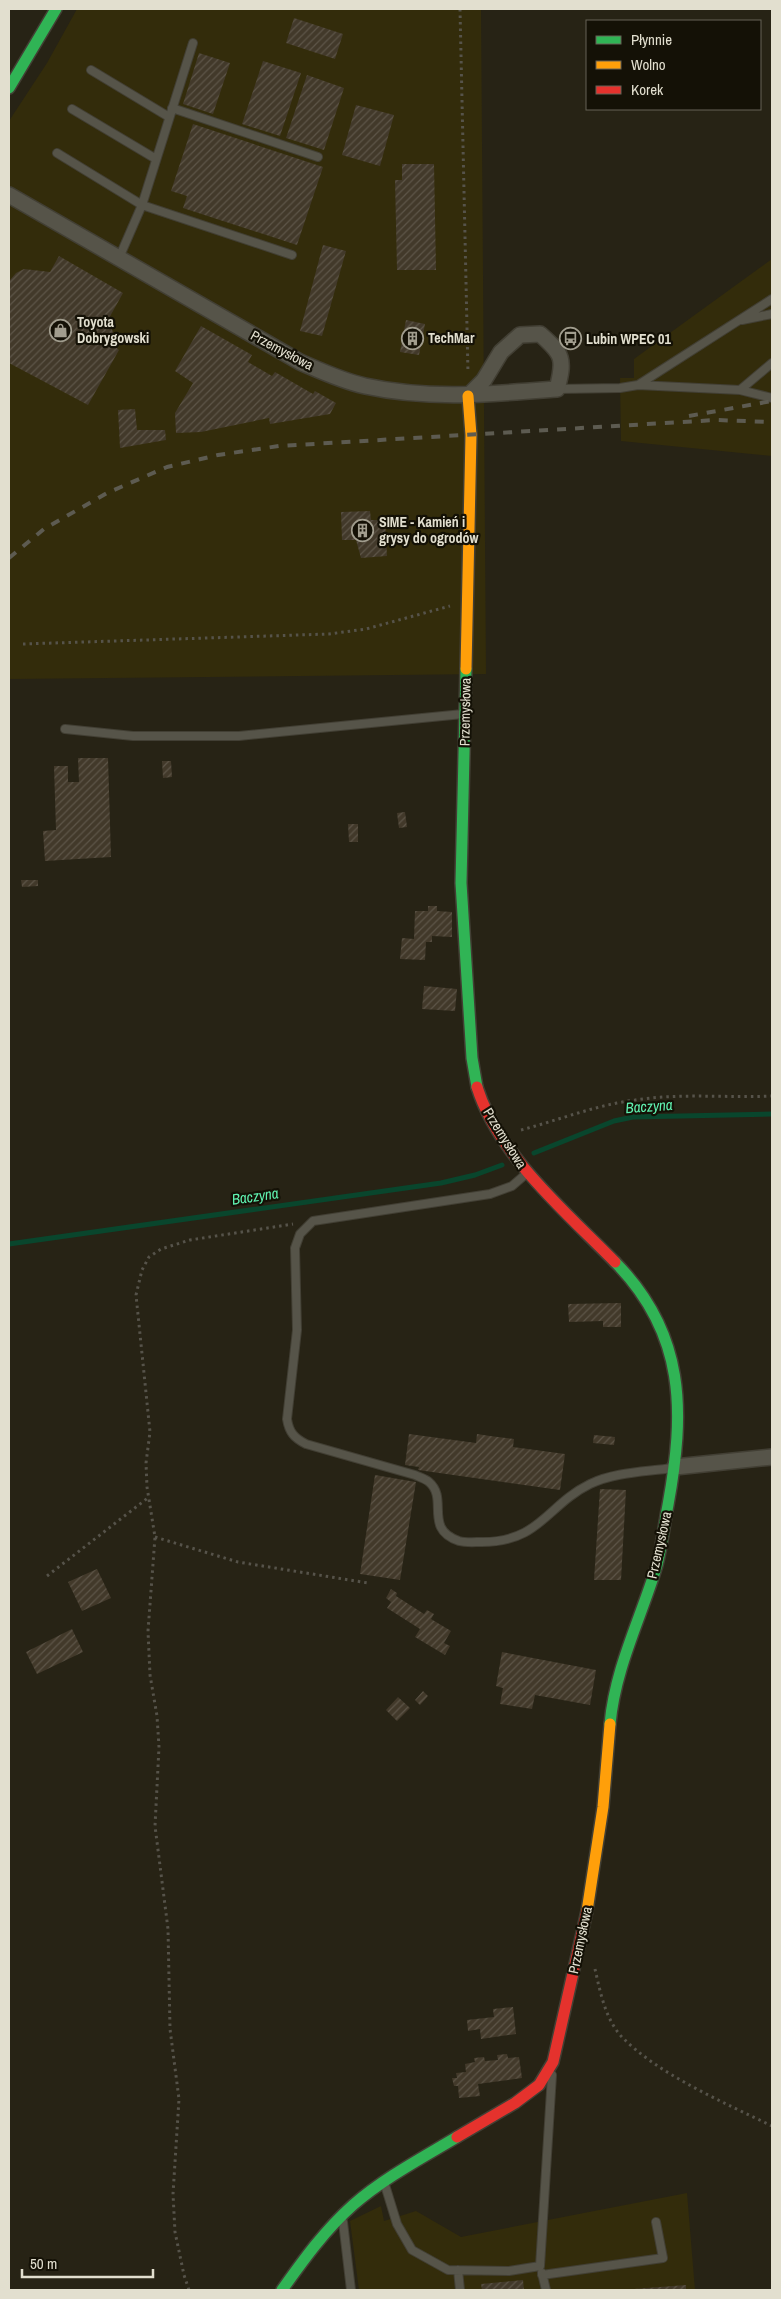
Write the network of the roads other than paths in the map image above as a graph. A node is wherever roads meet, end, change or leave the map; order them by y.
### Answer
1 (56, 9) edge
2 (193, 43) dead end
3 (91, 70) dead end
4 (9, 88) edge
5 (172, 108) junction
6 (72, 109) dead end
7 (169, 117) junction
8 (58, 152) dead end
9 (318, 157) dead end
10 (156, 159) junction
11 (10, 198) edge
12 (142, 205) junction
13 (292, 255) dead end
14 (119, 258) junction
15 (772, 298) edge
16 (772, 314) edge
17 (736, 322) junction
18 (772, 363) edge
19 (638, 385) junction
20 (557, 389) junction
21 (740, 390) junction
22 (468, 396) junction
23 (772, 398) edge
24 (465, 714) junction
25 (65, 729) dead end
26 (528, 1173) junction
27 (772, 1457) edge
28 (675, 1467) junction
29 (553, 2062) junction
30 (384, 2183) junction
31 (342, 2215) junction
32 (656, 2222) dead end
33 (540, 2266) junction
34 (458, 2270) junction
35 (542, 2276) junction
36 (282, 2290) edge
37 (350, 2290) edge
38 (460, 2290) edge
39 (546, 2290) edge

1 - 4 street
2 - 5 lane
3 - 7 lane
5 - 7 lane
5 - 9 lane
6 - 10 lane
7 - 10 lane
8 - 12 lane
10 - 12 lane
11 - 14 street, Przemysłowa
12 - 13 lane
12 - 14 lane
14 - 22 street, Przemysłowa
15 - 17 lane
16 - 17 lane
17 - 19 lane
18 - 21 lane
19 - 20 lane
19 - 21 lane
20 - 22 street
20 - 22 street
21 - 23 lane
22 - 24 street, Przemysłowa
24 - 25 lane
24 - 26 street, Przemysłowa
26 - 28 street, Przemysłowa
26 - 28 lane
27 - 28 street
28 - 29 street, Przemysłowa
29 - 30 street, Przemysłowa
29 - 33 lane
30 - 31 street, Przemysłowa
30 - 34 lane
31 - 36 street, Przemysłowa
31 - 37 lane
32 - 35 lane
33 - 34 lane
33 - 35 lane
34 - 38 lane
35 - 39 lane

